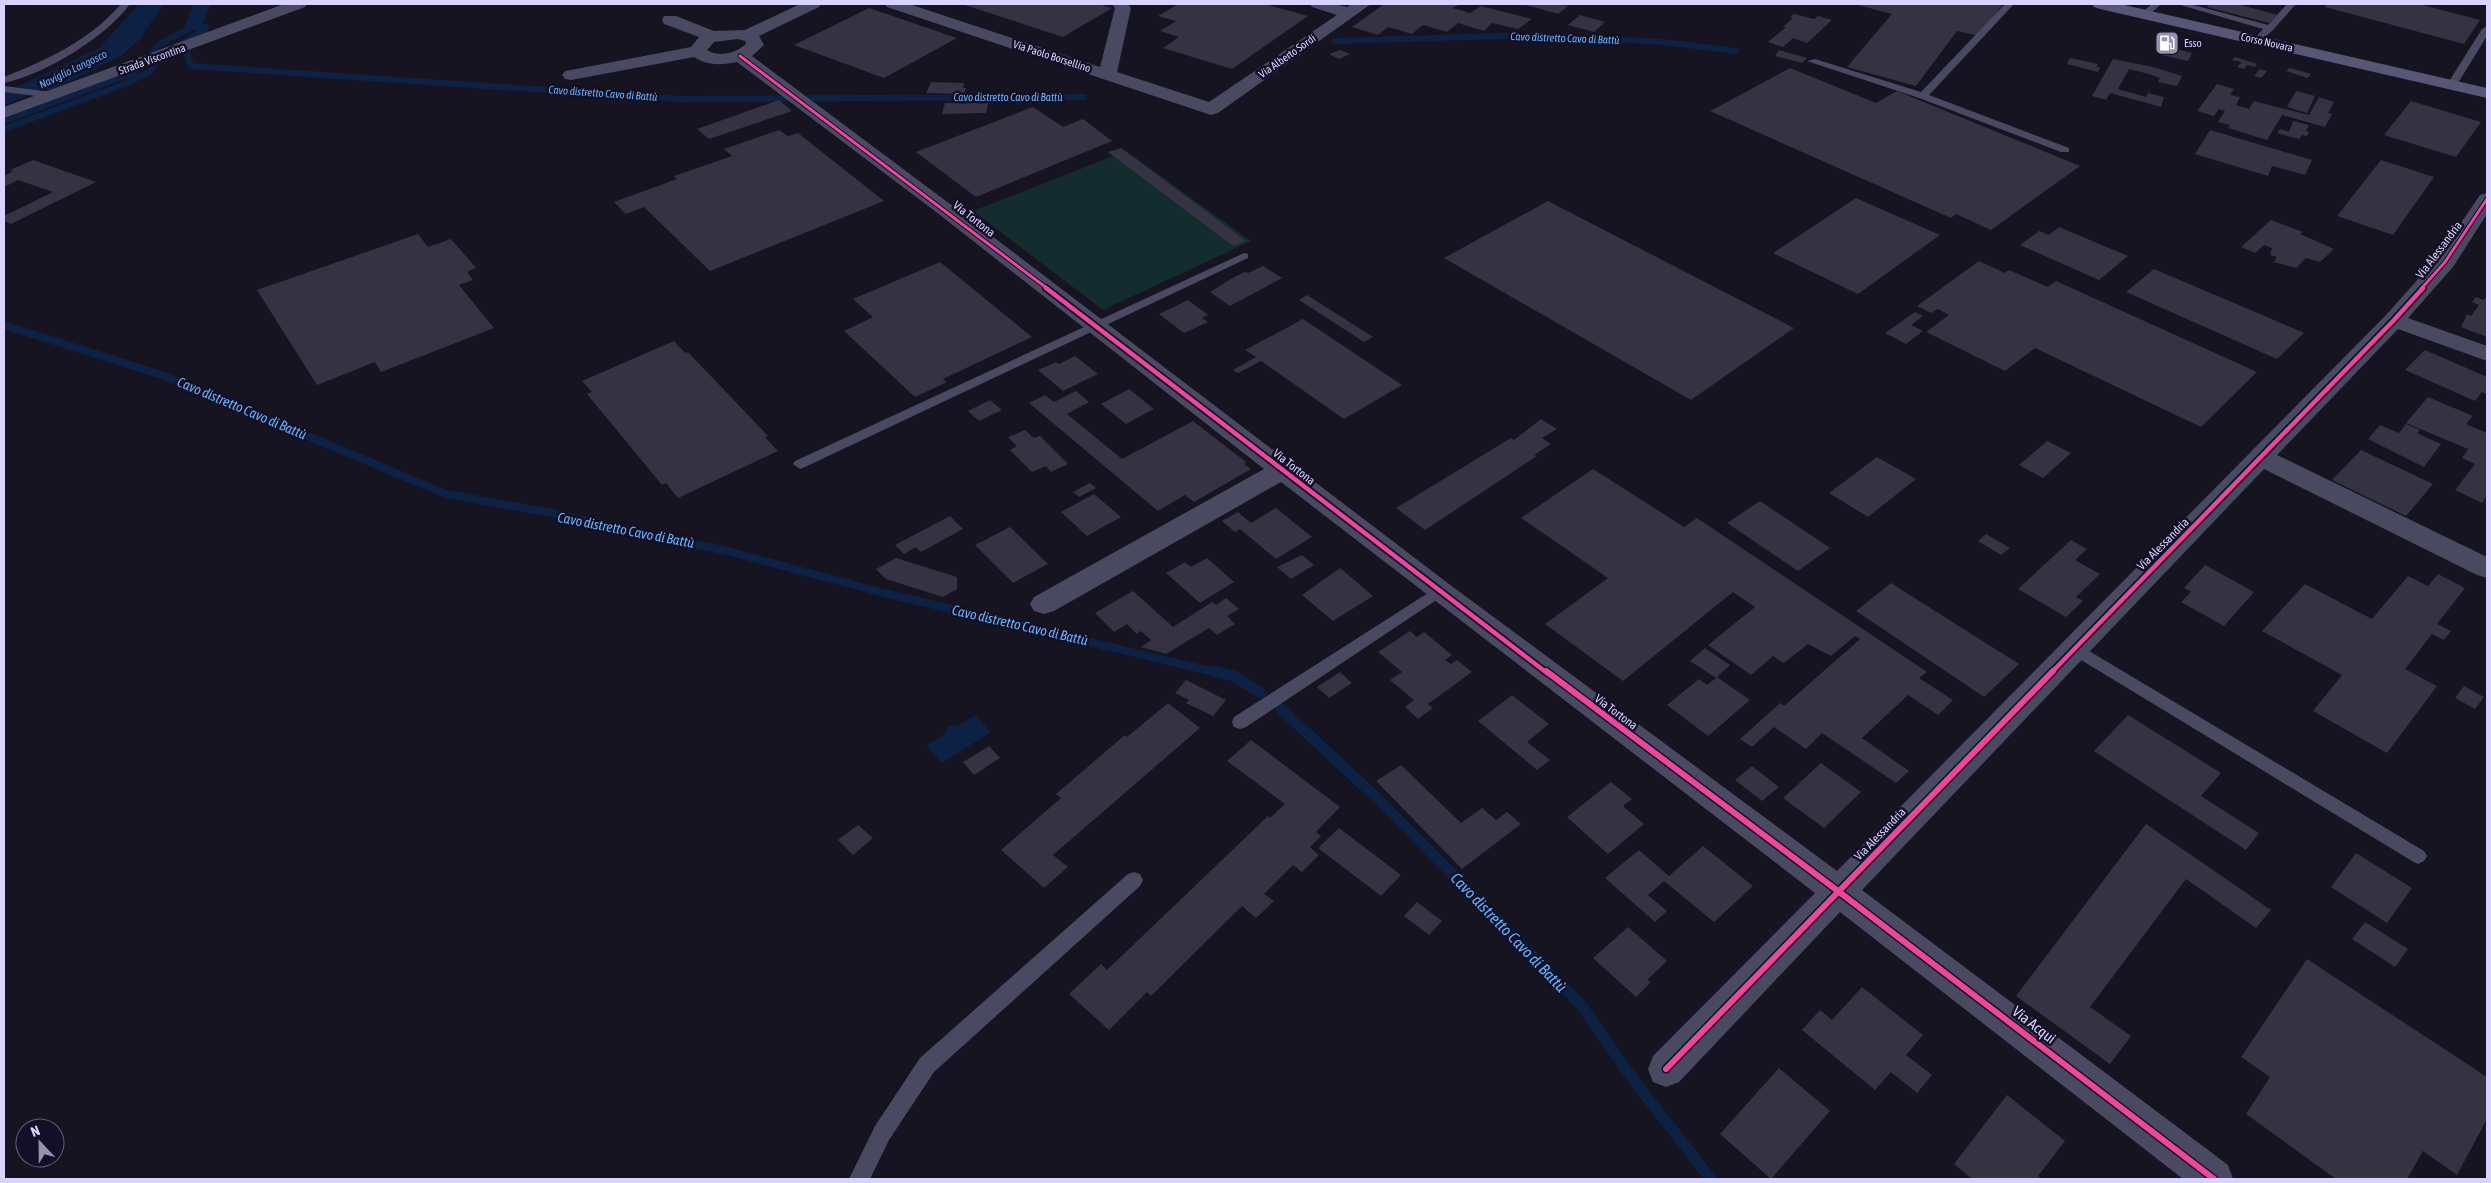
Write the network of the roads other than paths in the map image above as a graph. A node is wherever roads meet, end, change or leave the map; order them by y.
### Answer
1 (126, 4) edge
2 (299, 4) edge
3 (813, 4) edge
4 (893, 4) edge
5 (1120, 4) edge
6 (1318, 4) edge
7 (2010, 4) edge
8 (2100, 4) edge
9 (2181, 4) edge
10 (2292, 4) edge
11 (2152, 7) edge
12 (1356, 8) edge
13 (670, 20) dead end
14 (2270, 28) junction
15 (2487, 29) edge
16 (747, 36) junction
17 (714, 37) junction
18 (2258, 40) junction
19 (698, 51) junction
20 (740, 56) junction
21 (1812, 61) dead end
22 (571, 75) dead end
23 (1107, 75) junction
24 (2433, 81) junction
25 (2453, 83) junction
26 (5, 86) edge
27 (2487, 92) edge
28 (46, 94) junction
29 (1923, 96) junction
30 (2487, 101) edge
31 (1211, 109) joint
32 (4, 113) edge
33 (2065, 150) dead end
34 (2487, 199) edge
35 (1244, 256) dead end
36 (2394, 320) junction
37 (1093, 325) junction
38 (2487, 354) edge
39 (2262, 458) junction
40 (800, 464) dead end
41 (1282, 470) junction
42 (2487, 568) edge
43 (1439, 591) junction
44 (1044, 604) dead end
45 (2074, 648) junction
46 (1240, 722) dead end
47 (2418, 856) dead end
48 (1134, 880) dead end
49 (1838, 891) junction
50 (1666, 1069) dead end
51 (859, 1179) edge
52 (2214, 1179) edge

1 - 26 lane
2 - 28 street, Strada Viscontina
3 - 16 street
4 - 23 street, Via Paolo Borsellino
5 - 23 street
6 - 12 street
7 - 29 lane
8 - 11 main road, Corso Novara
9 - 14 lane
10 - 14 lane
11 - 18 main road, Corso Novara
12 - 31 street, Via Alberto Sordi
13 - 17 street
14 - 18 lane
15 - 25 lane
16 - 17 street
16 - 20 street
17 - 19 street
18 - 24 main road, Corso Novara
19 - 20 street
19 - 22 street
20 - 37 street, Via Tortona
21 - 29 lane
23 - 31 street, Via Paolo Borsellino
24 - 25 main road, Corso Novara
24 - 30 main road, Corso Novara
25 - 27 main road, Corso Novara
26 - 28 lane
28 - 32 street, Strada Viscontina
29 - 33 lane
34 - 36 street, Via Alessandria
35 - 37 lane
36 - 38 street
36 - 39 street, Via Alessandria
37 - 40 lane
37 - 41 street, Via Tortona
39 - 42 street
39 - 45 street, Via Alessandria
41 - 43 street, Via Tortona
41 - 44 street
43 - 46 lane
43 - 49 street, Via Tortona
45 - 47 lane
45 - 49 street, Via Alessandria
48 - 51 lane
49 - 50 street, Via Alessandria
49 - 52 street, Via Acqui

